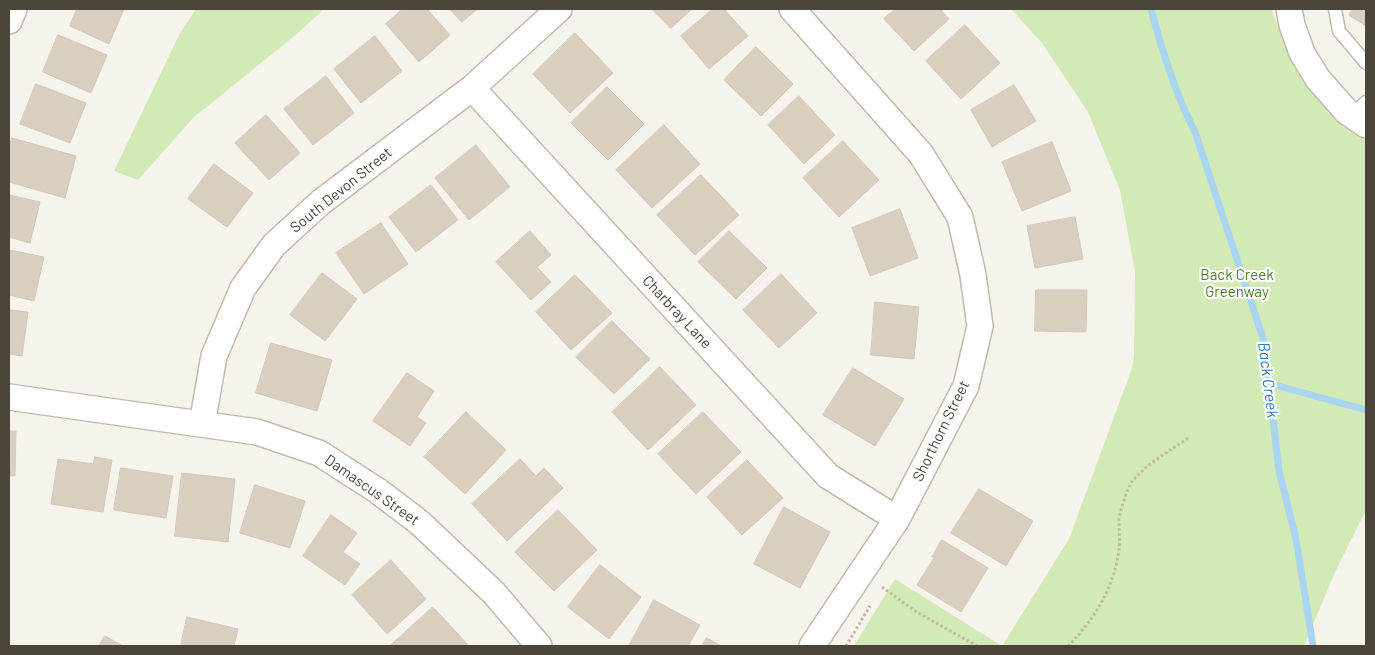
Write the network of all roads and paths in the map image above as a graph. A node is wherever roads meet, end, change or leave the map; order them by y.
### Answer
1 (14, 9) edge
2 (559, 9) edge
3 (792, 9) edge
4 (1288, 9) edge
5 (1335, 9) edge
6 (9, 21) edge
7 (1366, 63) edge
8 (472, 88) junction
9 (1362, 114) edge
10 (9, 396) edge
11 (202, 424) junction
12 (1188, 438) dead end
13 (897, 519) junction
14 (882, 587) dead end
15 (870, 606) dead end
16 (539, 646) edge
17 (812, 646) edge
18 (846, 646) edge
19 (977, 646) edge
20 (1068, 646) edge

1 - 6 street
2 - 8 street, South Devon Street
3 - 13 street, Shorthorn Street
4 - 9 street
5 - 7 lane
8 - 11 street, South Devon Street
8 - 13 street, Charbray Lane
10 - 11 street, Damascus Street
11 - 16 street, Damascus Street
12 - 20 path
13 - 17 street, Shorthorn Street
14 - 19 path
15 - 18 path

